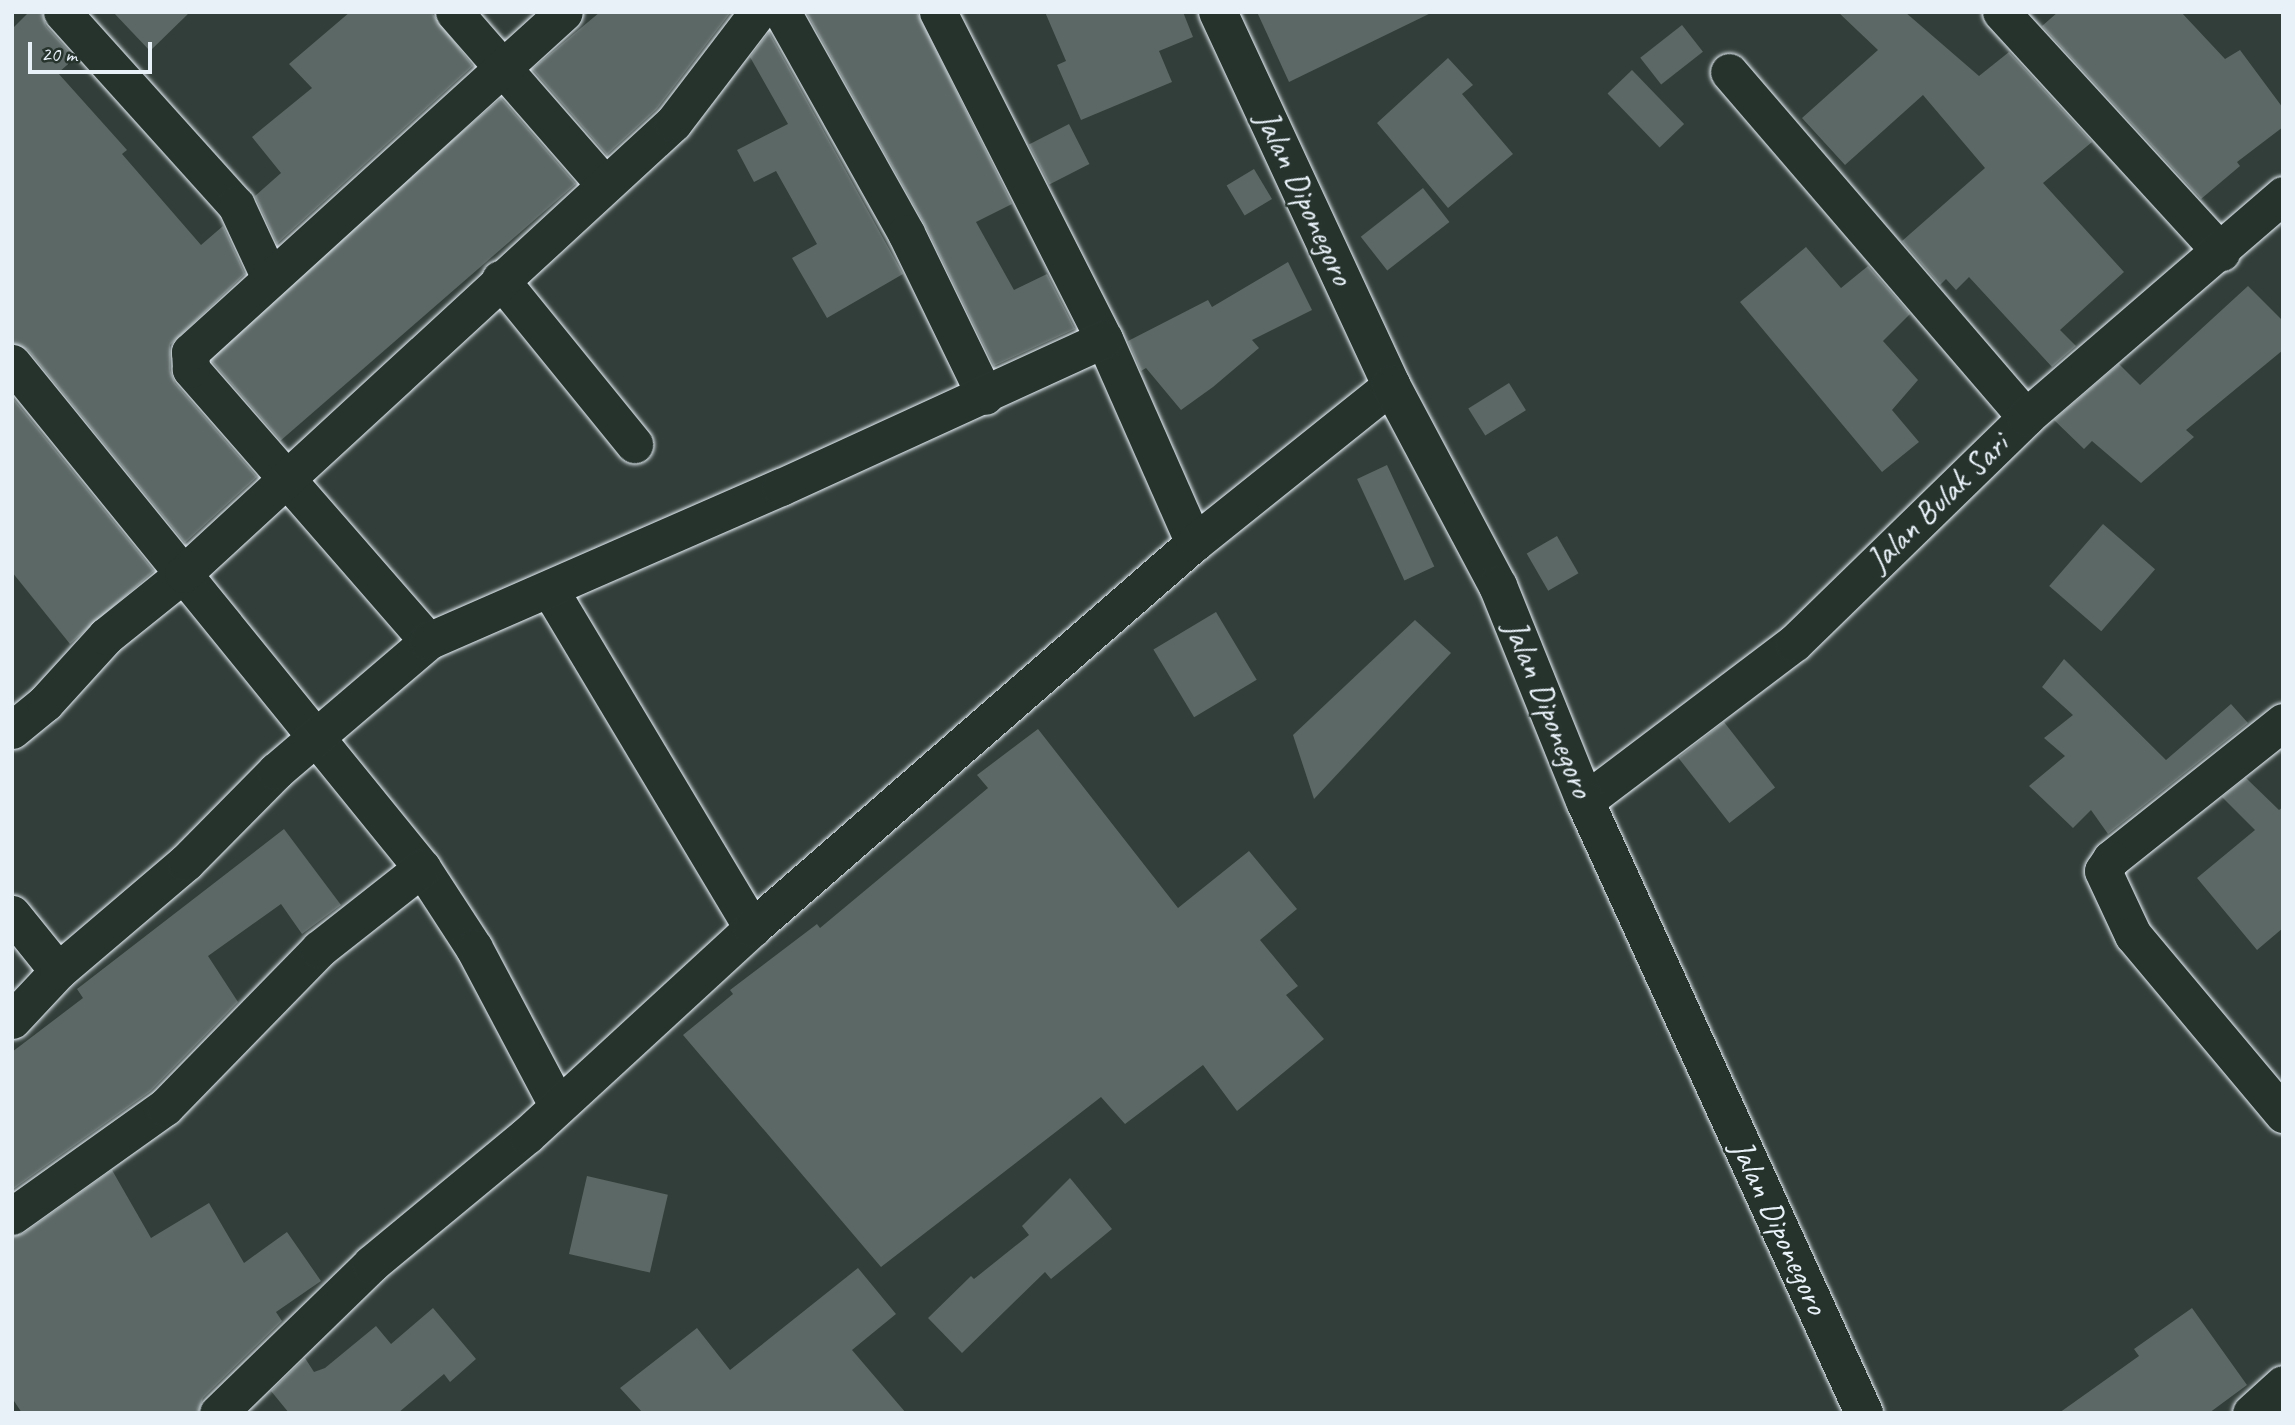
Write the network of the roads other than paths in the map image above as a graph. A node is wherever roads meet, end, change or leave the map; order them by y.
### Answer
1 (62, 12) edge
2 (454, 12) edge
3 (564, 12) edge
4 (758, 12) edge
5 (782, 12) edge
6 (938, 12) edge
7 (1218, 12) edge
8 (2001, 12) edge
9 (500, 70) junction
10 (1729, 72) dead end
11 (604, 184) junction
12 (2283, 195) edge
13 (2221, 252) junction
14 (269, 276) junction
15 (500, 279) junction
16 (1104, 339) junction
17 (12, 363) edge
18 (1391, 385) junction
19 (985, 396) junction
20 (2026, 417) junction
21 (634, 444) dead end
22 (286, 478) junction
23 (1194, 543) junction
24 (183, 574) junction
25 (550, 590) junction
26 (429, 641) junction
27 (2283, 722) edge
28 (12, 730) edge
29 (319, 737) junction
30 (1585, 802) junction
31 (422, 868) junction
32 (12, 914) edge
33 (752, 928) junction
34 (58, 971) junction
35 (12, 1020) edge
36 (556, 1103) junction
37 (2283, 1114) edge
38 (12, 1216) edge
39 (2283, 1384) edge
40 (232, 1408) edge
41 (1864, 1413) edge
42 (2251, 1413) edge

1 - 14 street
2 - 9 street
3 - 9 street
4 - 11 street
5 - 19 street
6 - 16 street
7 - 18 street, Jalan Diponegoro
8 - 13 street
9 - 11 street
9 - 14 street
10 - 20 street
11 - 15 street
12 - 13 street, Jalan Bulak Sari
13 - 20 street, Jalan Bulak Sari
14 - 22 street
15 - 21 street
15 - 22 street
16 - 19 street
16 - 23 street
17 - 24 street
18 - 23 street
18 - 30 street, Jalan Diponegoro
19 - 25 street
20 - 30 street, Jalan Bulak Sari
22 - 24 street
22 - 26 street
23 - 33 street
24 - 28 street
24 - 29 street
25 - 26 street
25 - 33 street
26 - 29 street
27 - 37 street
29 - 31 street
29 - 34 street
30 - 41 street, Jalan Diponegoro
31 - 36 street
31 - 38 street
32 - 34 street
33 - 36 street
34 - 35 street
36 - 40 street
39 - 42 street

